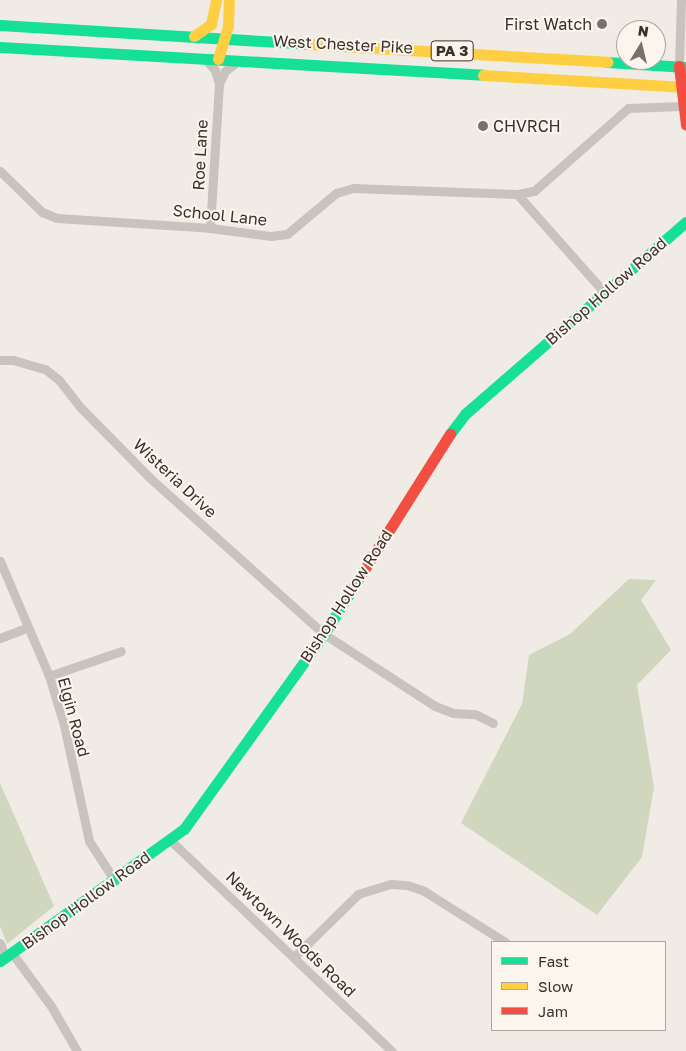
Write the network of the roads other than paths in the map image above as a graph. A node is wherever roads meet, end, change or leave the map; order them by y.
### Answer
1 (216, 0) edge
2 (229, 0) edge
3 (681, 0) edge
4 (0, 25) edge
5 (194, 36) junction
6 (224, 37) junction
7 (0, 47) edge
8 (202, 58) junction
9 (218, 59) junction
10 (239, 60) junction
11 (682, 66) edge
12 (219, 84) junction
13 (683, 87) edge
14 (682, 106) junction
15 (686, 124) edge
16 (0, 171) edge
17 (517, 194) junction
18 (686, 222) edge
19 (210, 228) junction
20 (604, 292) junction
21 (0, 360) edge
22 (0, 561) edge
23 (26, 628) junction
24 (324, 634) junction
25 (0, 638) edge
26 (121, 651) dead end
27 (49, 676) junction
28 (493, 723) dead end
29 (169, 839) junction
30 (114, 881) junction
31 (503, 941) edge
32 (0, 943) edge
33 (294, 956) junction
34 (6, 957) edge
35 (77, 1051) edge
36 (392, 1051) edge

1 - 5 main road
2 - 6 main road
3 - 11 street
4 - 5 main road, West Chester Pike / PA 3
5 - 6 main road, West Chester Pike / PA 3
6 - 9 main road
6 - 11 main road, West Chester Pike / PA 3
7 - 8 main road, West Chester Pike / PA 3
8 - 9 main road, West Chester Pike / PA 3
8 - 12 street
9 - 10 main road, West Chester Pike / PA 3
10 - 12 street
10 - 13 main road, West Chester Pike / PA 3
11 - 13 main road
12 - 19 street, Roe Lane
13 - 14 main road
14 - 15 main road
14 - 17 street
16 - 19 street, School Lane
17 - 19 street, School Lane
17 - 20 street
18 - 20 main road, Bishop Hollow Road
20 - 24 main road, Bishop Hollow Road
21 - 24 street, Wisteria Drive
22 - 23 street, Elgin Road
23 - 25 street
23 - 27 street, Elgin Road
24 - 28 street, Wisteria Drive
24 - 29 main road, Bishop Hollow Road
26 - 27 street
27 - 30 street, Elgin Road
29 - 30 main road, Bishop Hollow Road
29 - 33 street, Newtown Woods Road
30 - 34 main road, Bishop Hollow Road
31 - 33 street
32 - 34 street
33 - 36 street, Newtown Woods Road
34 - 35 street

